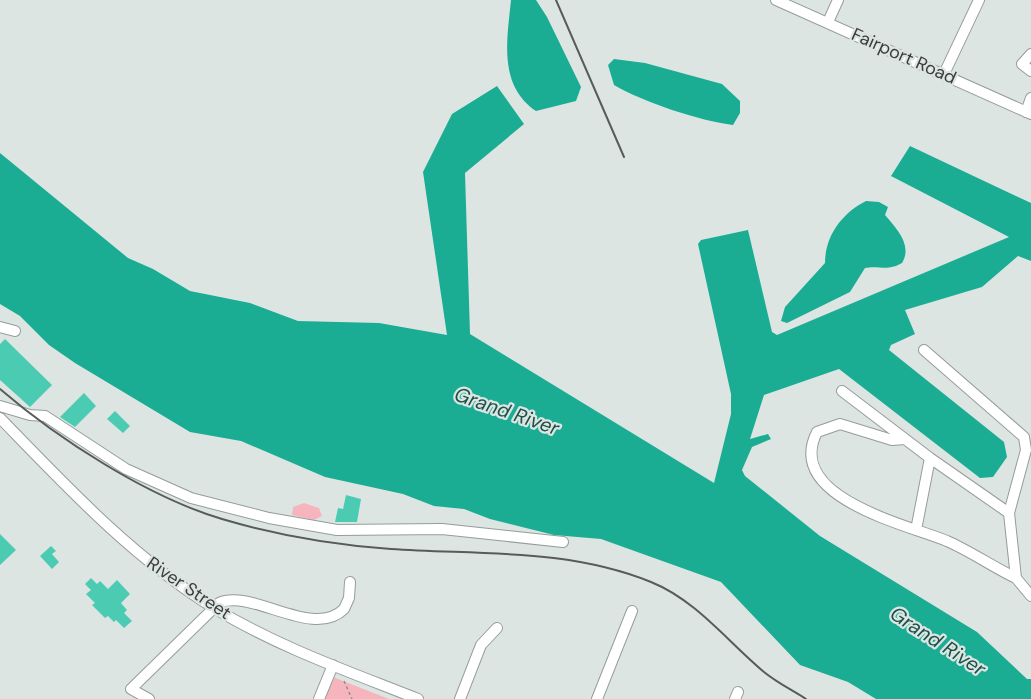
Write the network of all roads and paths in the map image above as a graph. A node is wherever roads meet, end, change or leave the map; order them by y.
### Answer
1 (776, 0) edge
2 (807, 0) edge
3 (838, 0) edge
4 (979, 0) edge
5 (802, 12) junction
6 (828, 22) junction
7 (1031, 54) edge
8 (1031, 71) edge
9 (944, 74) junction
10 (1031, 98) edge
11 (1029, 113) edge
12 (0, 327) edge
13 (15, 331) dead end
14 (924, 350) dead end
15 (842, 391) dead end
16 (0, 406) edge
17 (0, 418) edge
18 (905, 439) junction
19 (930, 458) junction
20 (1009, 513) junction
21 (916, 530) junction
22 (563, 542) dead end
23 (1016, 578) junction
24 (350, 582) dead end
25 (1031, 596) edge
26 (214, 608) junction
27 (632, 611) dead end
28 (497, 628) dead end
29 (333, 665) junction
30 (344, 680) dead end
31 (149, 699) edge
32 (319, 699) edge
33 (352, 699) edge
34 (418, 699) edge
35 (460, 699) edge
36 (597, 699) edge

1 - 5 street, Fairport Road
2 - 5 street
3 - 6 street
4 - 9 street
5 - 6 street, Fairport Road
6 - 9 street, Fairport Road
7 - 8 street
9 - 11 street, Fairport Road
10 - 11 street
12 - 13 street
14 - 20 street
15 - 18 street
16 - 22 street
17 - 26 street, River Street
18 - 19 street
18 - 21 street
19 - 20 street
19 - 21 street
20 - 23 street
21 - 23 street
23 - 25 street
24 - 26 street
26 - 29 street, River Street
26 - 31 street
27 - 36 street
28 - 35 street
29 - 32 street
29 - 34 street, River Street
30 - 33 path

